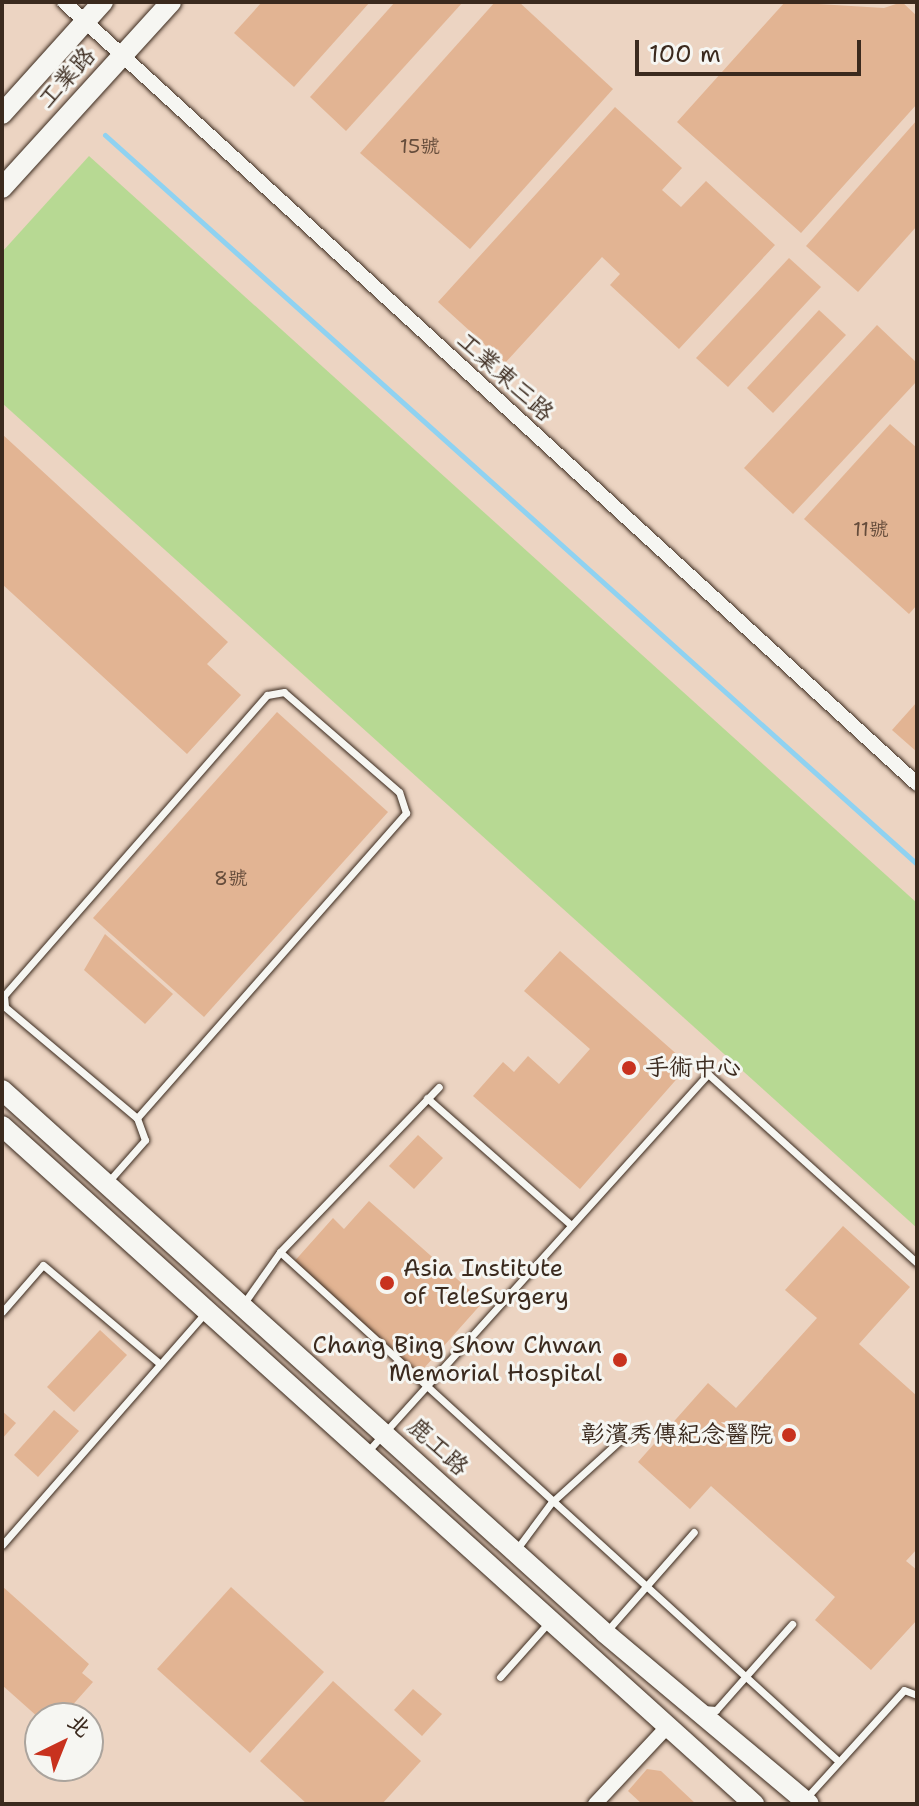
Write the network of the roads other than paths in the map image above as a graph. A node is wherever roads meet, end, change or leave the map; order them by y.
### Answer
1 (64, 2) edge
2 (103, 2) edge
3 (171, 2) edge
4 (86, 21) junction
5 (121, 57) junction
6 (2, 114) edge
7 (2, 188) edge
8 (917, 784) edge
9 (439, 1087) dead end
10 (2, 1090) edge
11 (427, 1098) junction
12 (137, 1118) junction
13 (2, 1126) edge
14 (107, 1184) junction
15 (570, 1224) junction
16 (280, 1252) junction
17 (917, 1263) edge
18 (243, 1305) junction
19 (208, 1310) junction
20 (2, 1312) edge
21 (160, 1364) junction
22 (424, 1388) junction
23 (629, 1432) dead end
24 (385, 1433) junction
25 (363, 1455) junction
26 (551, 1503) junction
27 (694, 1532) dead end
28 (2, 1545) edge
29 (515, 1552) junction
30 (643, 1586) junction
31 (549, 1622) junction
32 (792, 1624) dead end
33 (605, 1633) junction
34 (742, 1676) junction
35 (500, 1677) dead end
36 (917, 1695) edge
37 (693, 1709) junction
38 (666, 1728) junction
39 (836, 1759) junction
40 (805, 1801) edge
41 (595, 1804) edge
42 (754, 1804) edge

1 - 4 street, 工業東三路
2 - 4 street, 工業路
3 - 5 street, 工業路
4 - 5 street, 工業東三路
4 - 6 street, 工業路
5 - 7 street, 工業路
5 - 8 street, 工業東三路
9 - 11 lane
10 - 14 street, 鹿工路
11 - 15 lane
11 - 16 lane
12 - 12 lane
12 - 14 lane
13 - 19 street
14 - 18 street, 鹿工路
15 - 17 lane
15 - 22 lane
16 - 18 lane
16 - 22 lane
18 - 24 street, 鹿工路
19 - 21 lane
19 - 25 street
20 - 21 lane
21 - 28 lane
22 - 24 lane
22 - 26 lane
23 - 26 lane
24 - 25 lane
24 - 29 street, 鹿工路
25 - 31 street
26 - 29 lane
26 - 30 lane
27 - 30 lane
29 - 33 street, 鹿工路
30 - 33 lane
30 - 34 lane
31 - 35 lane
31 - 38 street
32 - 34 lane
33 - 37 street, 鹿工路
34 - 37 lane
34 - 39 lane
36 - 39 lane
37 - 40 street, 鹿工路
38 - 41 street
38 - 42 street
39 - 40 lane

